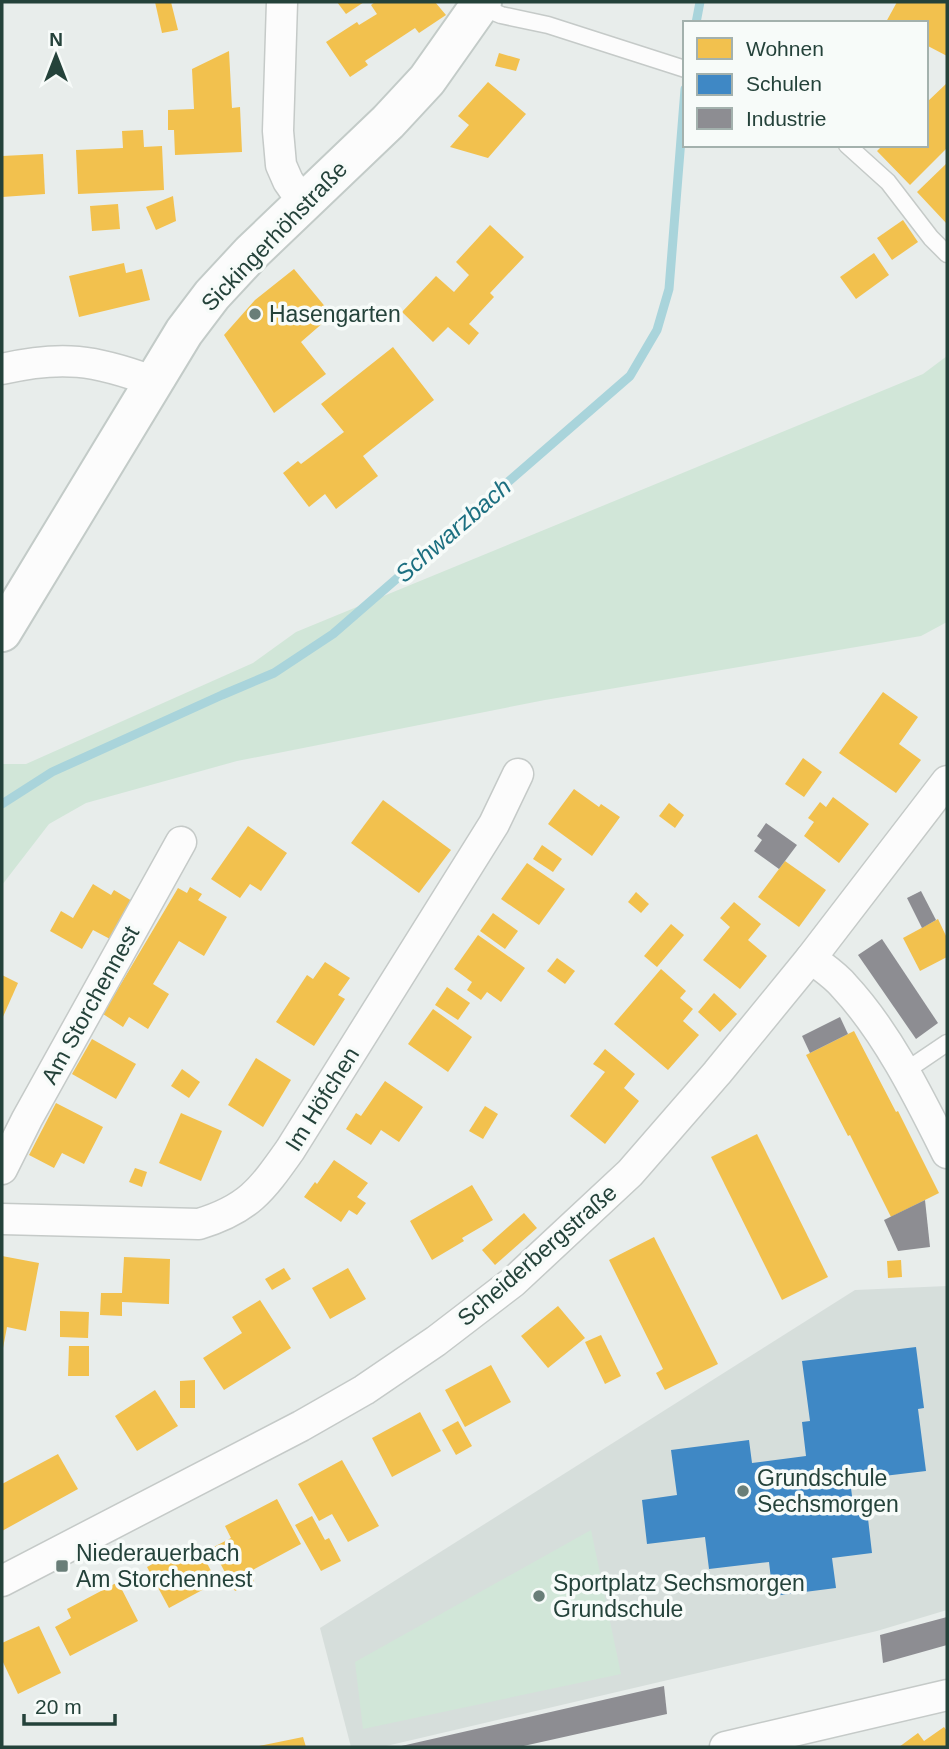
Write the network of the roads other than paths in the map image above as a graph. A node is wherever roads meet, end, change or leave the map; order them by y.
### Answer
1 (282, 2) edge
2 (481, 4) edge
3 (683, 68) edge
4 (849, 147) edge
5 (304, 204) junction
6 (947, 254) edge
7 (2, 369) edge
8 (152, 381) junction
9 (2, 632) edge
10 (517, 775) dead end
11 (947, 781) edge
12 (181, 842) dead end
13 (811, 958) junction
14 (947, 1043) edge
15 (904, 1072) junction
16 (947, 1153) edge
17 (2, 1169) edge
18 (2, 1219) edge
19 (2, 1581) edge
20 (947, 1695) edge
21 (725, 1747) edge

1 - 5 street
2 - 3 lane
2 - 5 main road, Sickingerhöhstraße
4 - 6 lane
5 - 8 main road, Sickingerhöhstraße
7 - 8 street
8 - 9 main road, Sickingerhöhstraße
10 - 18 street, Im Höfchen
11 - 13 street, Scheiderbergstraße
12 - 17 street, Am Storchennest
13 - 15 street
13 - 19 street, Scheiderbergstraße
14 - 15 lane
15 - 16 street
20 - 21 street

